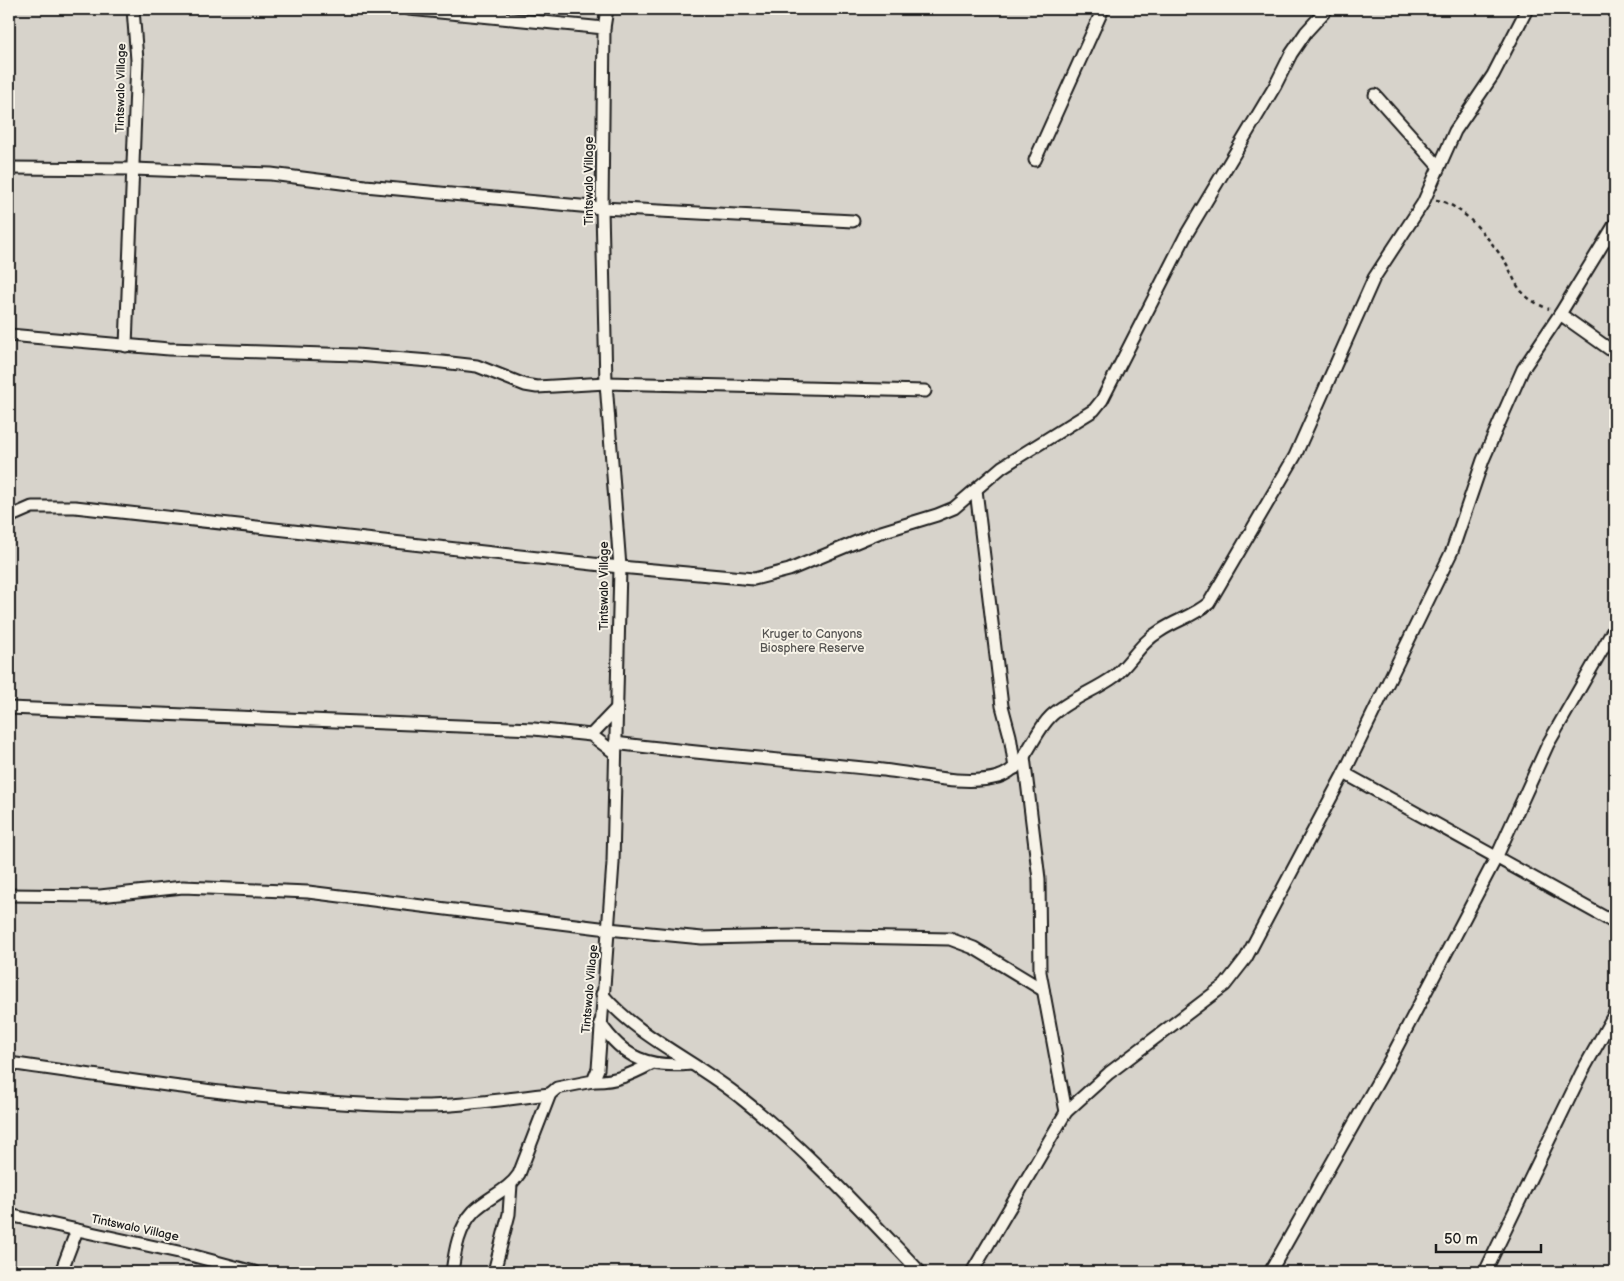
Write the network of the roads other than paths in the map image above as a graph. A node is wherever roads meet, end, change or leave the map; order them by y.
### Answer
1 (133, 9) edge
2 (409, 9) edge
3 (607, 9) edge
4 (1103, 9) edge
5 (1327, 9) edge
6 (1527, 9) edge
7 (604, 28) junction
8 (1375, 95) dead end
9 (1035, 160) dead end
10 (1439, 167) junction
11 (9, 168) edge
12 (133, 168) junction
13 (602, 208) junction
14 (852, 221) dead end
15 (1615, 224) edge
16 (1560, 314) junction
17 (9, 335) edge
18 (126, 346) junction
19 (1615, 353) edge
20 (606, 383) junction
21 (925, 391) dead end
22 (976, 490) junction
23 (9, 518) edge
24 (620, 567) junction
25 (1615, 627) edge
26 (9, 708) edge
27 (616, 709) junction
28 (591, 735) junction
29 (615, 748) junction
30 (1024, 757) junction
31 (1015, 768) junction
32 (1344, 773) junction
33 (1497, 856) junction
34 (9, 894) edge
35 (1615, 923) edge
36 (608, 929) junction
37 (1043, 990) junction
38 (602, 994) junction
39 (1615, 1013) edge
40 (600, 1024) junction
41 (9, 1063) edge
42 (651, 1064) junction
43 (691, 1064) junction
44 (593, 1081) junction
45 (550, 1094) junction
46 (1066, 1112) junction
47 (512, 1184) junction
48 (9, 1215) edge
49 (78, 1230) junction
50 (61, 1272) edge
51 (254, 1272) edge
52 (452, 1272) edge
53 (494, 1272) edge
54 (920, 1272) edge
55 (972, 1272) edge
56 (1270, 1272) edge
57 (1485, 1272) edge

1 - 12 street, Tintswalo Village
2 - 7 street
3 - 7 street, Tintswalo Village
4 - 9 street
5 - 22 street
6 - 10 street
7 - 13 street, Tintswalo Village
8 - 10 street
10 - 30 street
11 - 12 street
12 - 13 street
12 - 18 street, Tintswalo Village
13 - 14 street
13 - 20 street, Tintswalo Village
15 - 16 street
16 - 19 street
16 - 32 street
17 - 18 street
18 - 20 street
20 - 21 street
20 - 24 street, Tintswalo Village
22 - 24 street
22 - 31 street
23 - 24 street
24 - 27 street, Tintswalo Village
25 - 33 street
26 - 28 street
27 - 28 street
27 - 29 street, Tintswalo Village
28 - 29 street
29 - 31 street
29 - 36 street, Tintswalo Village
30 - 31 street
30 - 37 street
32 - 33 street
32 - 46 street
33 - 35 street
33 - 56 street
34 - 36 street
36 - 37 street
36 - 38 street, Tintswalo Village
37 - 46 street
38 - 40 street, Tintswalo Village
38 - 43 street
39 - 57 street
40 - 42 street
40 - 44 street, Tintswalo Village
41 - 45 street
42 - 43 street
42 - 44 street
43 - 54 street
44 - 45 street
45 - 47 street
46 - 55 street
47 - 52 street
47 - 53 street
48 - 49 street, Tintswalo Village
49 - 50 street
49 - 51 street, Tintswalo Village

